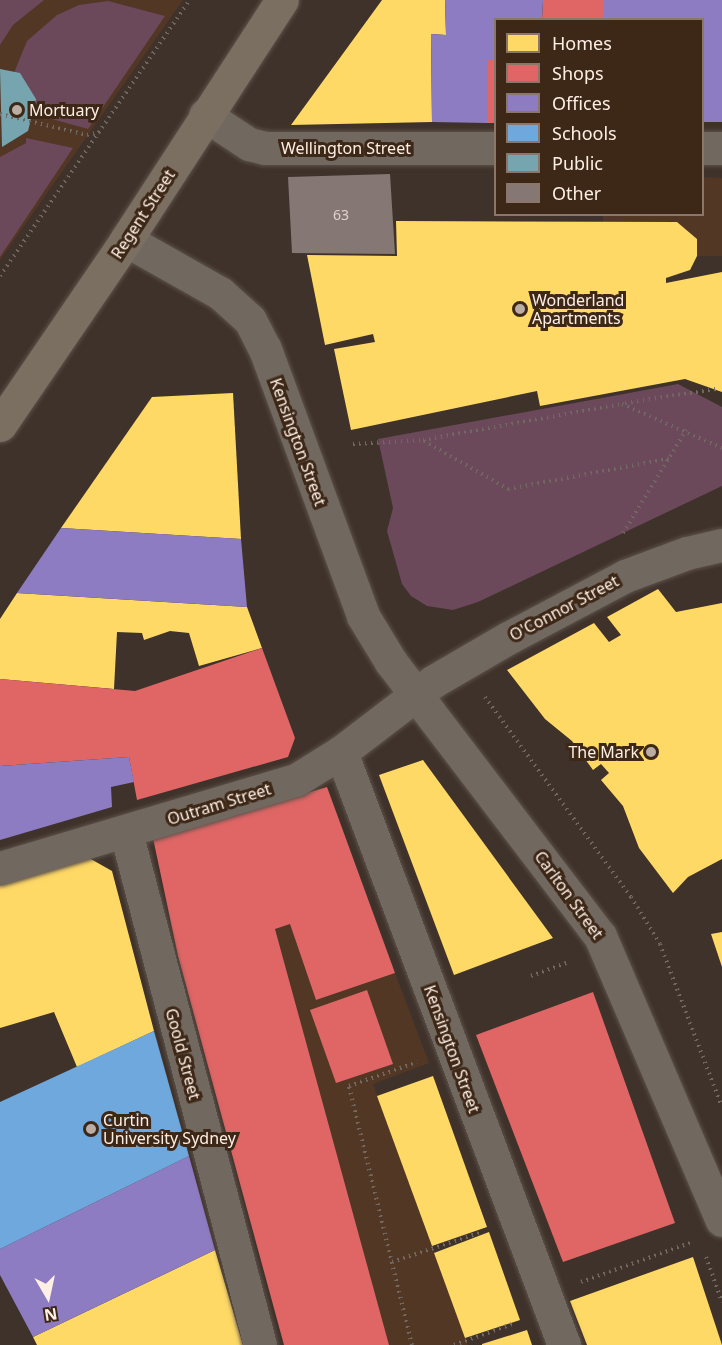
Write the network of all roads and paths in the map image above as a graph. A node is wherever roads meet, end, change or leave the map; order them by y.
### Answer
1 (190, 0) edge
2 (282, 0) edge
3 (0, 114) edge
4 (205, 116) junction
5 (100, 132) junction
6 (494, 148) edge
7 (704, 148) edge
8 (722, 148) edge
9 (126, 240) junction
10 (0, 276) edge
11 (716, 389) dead end
12 (622, 404) junction
13 (0, 425) edge
14 (686, 430) junction
15 (423, 440) junction
16 (353, 444) dead end
17 (722, 448) edge
18 (672, 458) junction
19 (617, 541) dead end
20 (722, 545) edge
21 (481, 690) dead end
22 (416, 694) junction
23 (341, 752) junction
24 (126, 832) junction
25 (0, 868) edge
26 (451, 1048) junction
27 (722, 1107) edge
28 (488, 1229) dead end
29 (711, 1230) edge
30 (703, 1250) dead end
31 (392, 1263) junction
32 (722, 1302) edge
33 (548, 1303) junction
34 (260, 1345) edge
35 (412, 1345) edge
36 (454, 1345) edge
37 (564, 1345) edge

1 - 5 path
2 - 4 main road, Regent Street
3 - 5 path
4 - 6 street, Wellington Street
4 - 9 main road, Regent Street
5 - 10 path
7 - 8 street
9 - 13 main road, Regent Street
9 - 22 street, Kensington Street
11 - 12 path
12 - 14 path
12 - 15 path
14 - 17 path
14 - 18 path
15 - 16 path
15 - 18 path
18 - 19 path
20 - 22 street, O'Connor Street
21 - 27 path
22 - 23 street, Outram Street
22 - 29 street, Carlton Street
23 - 24 street, Outram Street
23 - 26 street, Kensington Street
24 - 25 street, Outram Street
24 - 34 street, Goold Street
26 - 31 path
26 - 33 street, Kensington Street
28 - 31 path
29 - 33 path
30 - 32 path
31 - 35 path
33 - 36 path
33 - 37 street, Kensington Street

